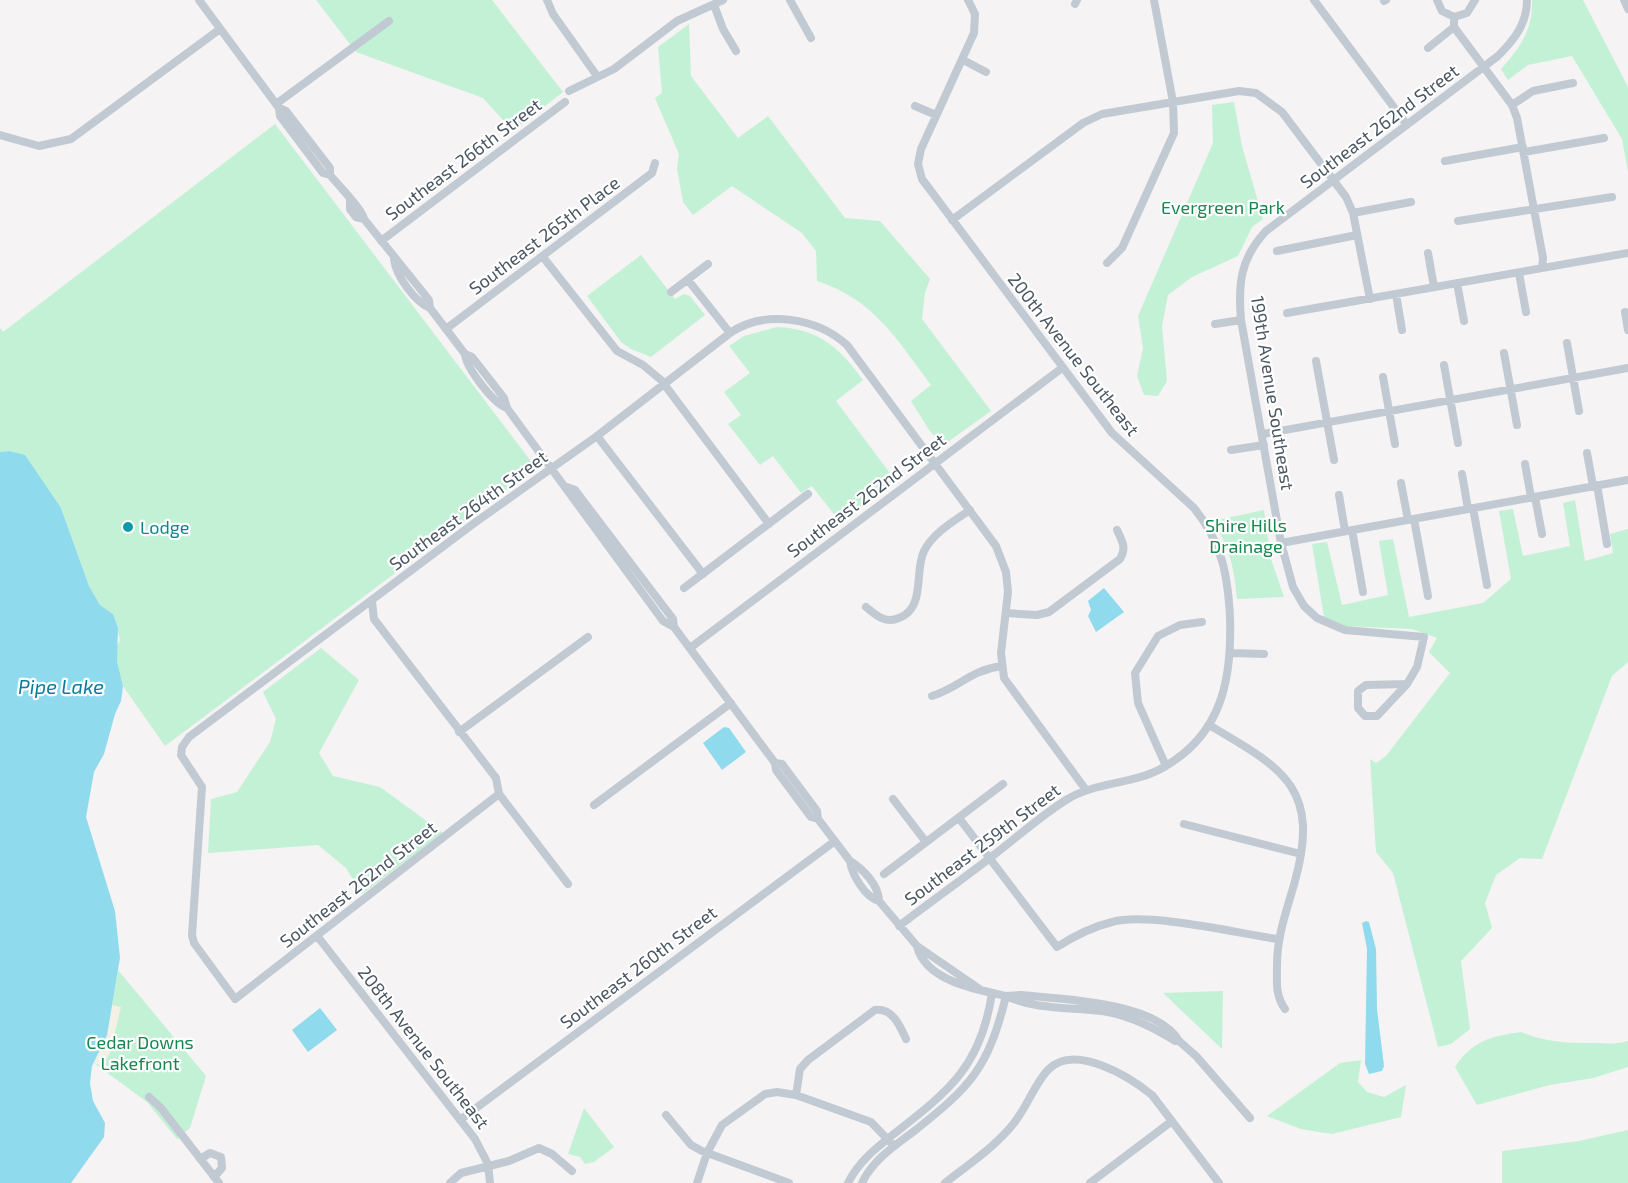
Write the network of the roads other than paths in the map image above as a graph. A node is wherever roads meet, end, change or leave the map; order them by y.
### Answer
1 (199, 0) edge
2 (547, 0) edge
3 (723, 0) edge
4 (790, 0) edge
5 (968, 0) edge
6 (1154, 0) edge
7 (1314, 0) edge
8 (1437, 0) edge
9 (1475, 0) edge
10 (1527, 0) edge
11 (1624, 0) edge
12 (714, 5) junction
13 (1628, 9) edge
14 (1454, 17) junction
15 (389, 21) dead end
16 (1454, 27) junction
17 (220, 28) junction
18 (811, 38) dead end
19 (1428, 48) dead end
20 (736, 51) dead end
21 (963, 60) junction
22 (1484, 68) junction
23 (986, 72) dead end
24 (597, 76) junction
25 (1573, 82) dead end
26 (569, 92) dead end
27 (565, 102) dead end
28 (1173, 102) junction
29 (1512, 105) junction
30 (277, 106) junction
31 (915, 106) dead end
32 (936, 115) junction
33 (1407, 125) junction
34 (0, 135) edge
35 (1604, 138) dead end
36 (1523, 150) junction
37 (1445, 160) dead end
38 (655, 163) dead end
39 (1334, 180) junction
40 (1612, 197) dead end
41 (1411, 202) dead end
42 (1534, 210) junction
43 (1353, 213) junction
44 (952, 219) junction
45 (1458, 221) dead end
46 (1357, 235) junction
47 (381, 241) junction
48 (1277, 251) dead end
49 (1428, 253) dead end
50 (1628, 253) edge
51 (543, 257) junction
52 (1107, 262) dead end
53 (708, 264) dead end
54 (1542, 268) junction
55 (1241, 270) joint
56 (1519, 273) junction
57 (688, 279) junction
58 (1457, 283) junction
59 (1434, 287) junction
60 (671, 292) dead end
61 (1396, 294) junction
62 (1370, 299) junction
63 (1526, 312) dead end
64 (1625, 312) dead end
65 (1287, 313) dead end
66 (1241, 320) junction
67 (1464, 321) dead end
68 (1215, 324) dead end
69 (446, 329) junction
70 (1402, 330) dead end
71 (1628, 330) edge
72 (730, 333) junction
73 (1567, 343) dead end
74 (1504, 353) dead end
75 (1316, 361) dead end
76 (1444, 365) dead end
77 (1062, 368) junction
78 (1628, 368) edge
79 (1383, 377) dead end
80 (1573, 378) junction
81 (664, 384) junction
82 (1511, 389) junction
83 (1450, 400) junction
84 (1389, 411) junction
85 (1579, 411) dead end
86 (1327, 423) junction
87 (1517, 425) dead end
88 (1263, 434) junction
89 (597, 436) junction
90 (1458, 443) dead end
91 (1395, 444) dead end
92 (1264, 445) junction
93 (1231, 450) dead end
94 (1587, 453) dead end
95 (1334, 460) dead end
96 (936, 463) junction
97 (1525, 464) dead end
98 (552, 468) junction
99 (1462, 474) dead end
100 (1628, 480) edge
101 (1401, 483) dead end
102 (1595, 486) junction
103 (808, 495) dead end
104 (1339, 495) dead end
105 (1533, 497) junction
106 (1471, 508) junction
107 (970, 510) junction
108 (1411, 519) junction
109 (769, 524) junction
110 (1117, 530) dead end
111 (1349, 530) junction
112 (1542, 534) dead end
113 (1281, 543) junction
114 (1607, 544) dead end
115 (703, 574) junction
116 (1487, 585) dead end
117 (684, 588) dead end
118 (1363, 592) dead end
119 (1428, 596) dead end
120 (372, 602) junction
121 (866, 607) dead end
122 (1006, 613) junction
123 (1202, 622) dead end
124 (588, 637) dead end
125 (690, 648) junction
126 (1231, 653) junction
127 (1264, 654) dead end
128 (1001, 666) junction
129 (1407, 684) junction
130 (932, 696) dead end
131 (731, 703) junction
132 (1209, 725) junction
133 (459, 732) junction
134 (1166, 766) junction
135 (1003, 784) dead end
136 (1086, 790) junction
137 (499, 794) junction
138 (893, 799) dead end
139 (594, 805) dead end
140 (959, 818) junction
141 (1184, 824) dead end
142 (835, 841) junction
143 (926, 843) junction
144 (1301, 854) junction
145 (989, 859) junction
146 (884, 874) dead end
147 (568, 884) dead end
148 (899, 926) junction
149 (318, 937) junction
150 (1277, 939) junction
151 (992, 993) junction
152 (1006, 996) junction
153 (236, 999) joint
154 (1285, 1009) dead end
155 (906, 1039) dead end
156 (796, 1095) junction
157 (149, 1097) dead end
158 (666, 1115) dead end
159 (1250, 1118) dead end
160 (460, 1120) junction
161 (1172, 1121) junction
162 (888, 1138) junction
163 (894, 1146) junction
164 (707, 1154) junction
165 (200, 1159) junction
166 (488, 1164) junction
167 (572, 1171) dead end
168 (216, 1180) edge
169 (450, 1183) edge
170 (490, 1183) edge
171 (697, 1183) edge
172 (789, 1183) edge
173 (848, 1183) edge
174 (861, 1183) edge
175 (945, 1183) edge
176 (1090, 1183) edge
177 (1219, 1183) edge

1 - 17 street
2 - 24 street
3 - 12 street
4 - 18 street
5 - 21 street
6 - 28 street
7 - 33 street
8 - 14 street
9 - 14 street
10 - 22 street, Southeast 262nd Street
11 - 13 street
12 - 20 street
12 - 24 street
14 - 16 street
15 - 30 street
16 - 19 street
16 - 22 street
17 - 30 street
17 - 34 street
21 - 23 street
21 - 32 street
22 - 29 street
22 - 33 street, Southeast 262nd Street
24 - 26 street
25 - 29 street
27 - 47 street, Southeast 266th Street
28 - 39 street
28 - 44 street
28 - 52 street
29 - 36 street
30 - 47 street
31 - 32 street
32 - 44 street, 200th Avenue Southeast
33 - 39 street, Southeast 262nd Street
35 - 36 street
36 - 37 street
36 - 42 street
38 - 51 street, Southeast 265th Place
39 - 43 street
39 - 55 street, Southeast 262nd Street
40 - 42 street
41 - 43 street
42 - 45 street
42 - 54 street
43 - 46 street
44 - 77 street, 200th Avenue Southeast
46 - 48 street
46 - 62 street
47 - 69 street
49 - 59 street
50 - 54 street
51 - 69 street, Southeast 265th Place
51 - 81 street
53 - 57 street
54 - 56 street
55 - 66 street, 199th Avenue Southeast
56 - 58 street
56 - 63 street
57 - 60 street
57 - 72 street
58 - 59 street
58 - 67 street
59 - 61 street
61 - 62 street
61 - 70 street
62 - 65 street
64 - 71 street
66 - 68 street
66 - 88 street, 199th Avenue Southeast
69 - 98 street
72 - 81 street, Southeast 264th Street
72 - 96 street, Southeast 264th Street
73 - 80 street
74 - 82 street
75 - 86 street
76 - 83 street
77 - 96 street, Southeast 262nd Street
77 - 126 street, 200th Avenue Southeast
78 - 80 street
79 - 84 street
80 - 82 street
80 - 85 street
81 - 89 street, Southeast 264th Street
81 - 109 street
82 - 83 street
82 - 87 street
83 - 84 street
83 - 90 street
84 - 86 street
84 - 91 street
86 - 88 street
86 - 95 street
88 - 92 street, 199th Avenue Southeast
89 - 98 street, Southeast 264th Street
89 - 115 street
92 - 93 street
92 - 113 street, 199th Avenue Southeast
94 - 102 street
96 - 107 street, Southeast 264th Street
96 - 125 street, Southeast 262nd Street
97 - 105 street
98 - 120 street, Southeast 264th Street
98 - 125 street
99 - 106 street
100 - 102 street
101 - 108 street
102 - 105 street
102 - 114 street
103 - 109 street
104 - 111 street
105 - 106 street
105 - 112 street
106 - 108 street
106 - 116 street
107 - 121 street
107 - 122 street, Southeast 264th Street
108 - 111 street
108 - 119 street
109 - 115 street
110 - 122 street
111 - 113 street
111 - 118 street
113 - 129 street, 199th Avenue Southeast
115 - 117 street
120 - 133 street
120 - 153 street, Southeast 264th Street
122 - 128 street, Southeast 264th Street
123 - 134 street
124 - 133 street
125 - 131 street
126 - 127 street
126 - 132 street, 200th Avenue Southeast
128 - 130 street
128 - 136 street
129 - 129 street
131 - 139 street
131 - 142 street
132 - 134 street, Southeast 259th Street
132 - 144 street
133 - 137 street
134 - 136 street, Southeast 259th Street
135 - 140 street
136 - 145 street, Southeast 259th Street
137 - 147 street
137 - 149 street, Southeast 262nd Street
138 - 143 street
140 - 143 street
140 - 145 street
141 - 144 street
142 - 148 street
142 - 160 street, Southeast 260th Street
143 - 146 street
144 - 150 street
145 - 148 street, Southeast 259th Street
145 - 150 street
148 - 151 street
149 - 153 street, Southeast 262nd Street
149 - 160 street, 208th Avenue Southeast
150 - 154 street
151 - 152 street
151 - 162 street
152 - 159 street
152 - 163 street
155 - 156 street
156 - 162 street
156 - 164 street
157 - 165 street
158 - 164 street
160 - 166 street, 208th Avenue Southeast
161 - 175 street
161 - 176 street
161 - 177 street
162 - 163 street
162 - 173 street
163 - 174 street
164 - 171 street
164 - 172 street
165 - 168 street
165 - 168 street
166 - 167 street
166 - 169 street
166 - 170 street, 208th Avenue Southeast

